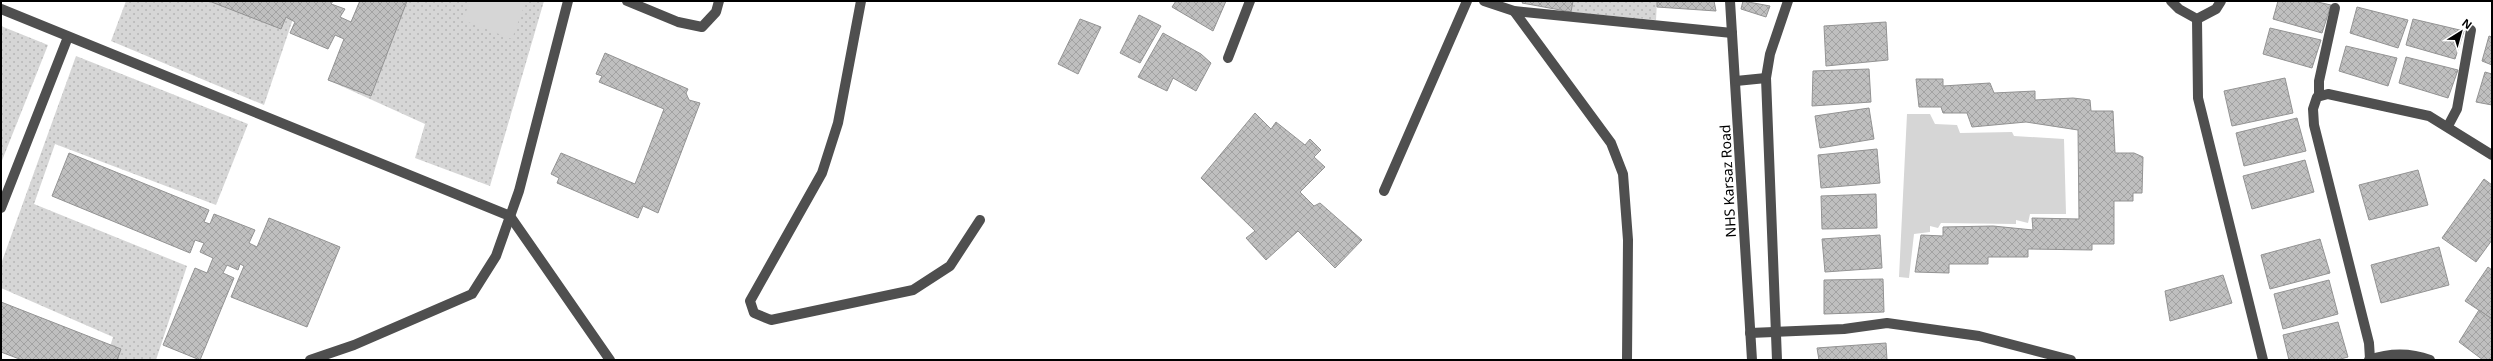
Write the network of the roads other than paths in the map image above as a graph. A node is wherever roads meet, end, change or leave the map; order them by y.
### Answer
1 (568, 1) edge
2 (627, 1) edge
3 (719, 1) edge
4 (861, 1) edge
5 (1250, 1) edge
6 (1467, 1) edge
7 (1484, 1) edge
8 (1730, 1) edge
9 (1788, 1) edge
10 (2171, 1) edge
11 (2221, 1) edge
12 (2335, 8) dead end
13 (1, 9) edge
14 (1514, 11) junction
15 (2197, 19) junction
16 (2471, 30) dead end
17 (1732, 33) junction
18 (68, 38) junction
19 (1228, 58) dead end
20 (1766, 78) junction
21 (1736, 81) junction
22 (2319, 95) junction
23 (2448, 126) junction
24 (2492, 155) edge
25 (1384, 191) dead end
26 (1, 208) edge
27 (510, 216) junction
28 (980, 220) dead end
29 (1776, 332) junction
30 (1750, 333) junction
31 (2260, 358) edge
32 (310, 360) edge
33 (610, 360) edge
34 (1627, 360) edge
35 (1752, 360) edge
36 (1777, 360) edge
37 (2071, 360) edge
38 (2370, 360) edge
39 (2430, 360) edge

1 - 27 street
2 - 3 street
4 - 28 street
5 - 19 street
6 - 25 street
7 - 14 street
8 - 17 street, NHS Karsaz Road
9 - 20 street
10 - 15 street
11 - 15 street
12 - 22 street
13 - 18 street
14 - 17 street
14 - 34 street
15 - 31 street
16 - 23 street
17 - 21 street, NHS Karsaz Road
18 - 26 street
18 - 27 street
20 - 21 street
20 - 29 street
21 - 30 street, NHS Karsaz Road
22 - 23 street
22 - 38 street
23 - 24 street
27 - 32 street
27 - 33 street
29 - 30 street
29 - 36 street
29 - 37 street
30 - 35 street, NHS Karsaz Road
38 - 39 street

